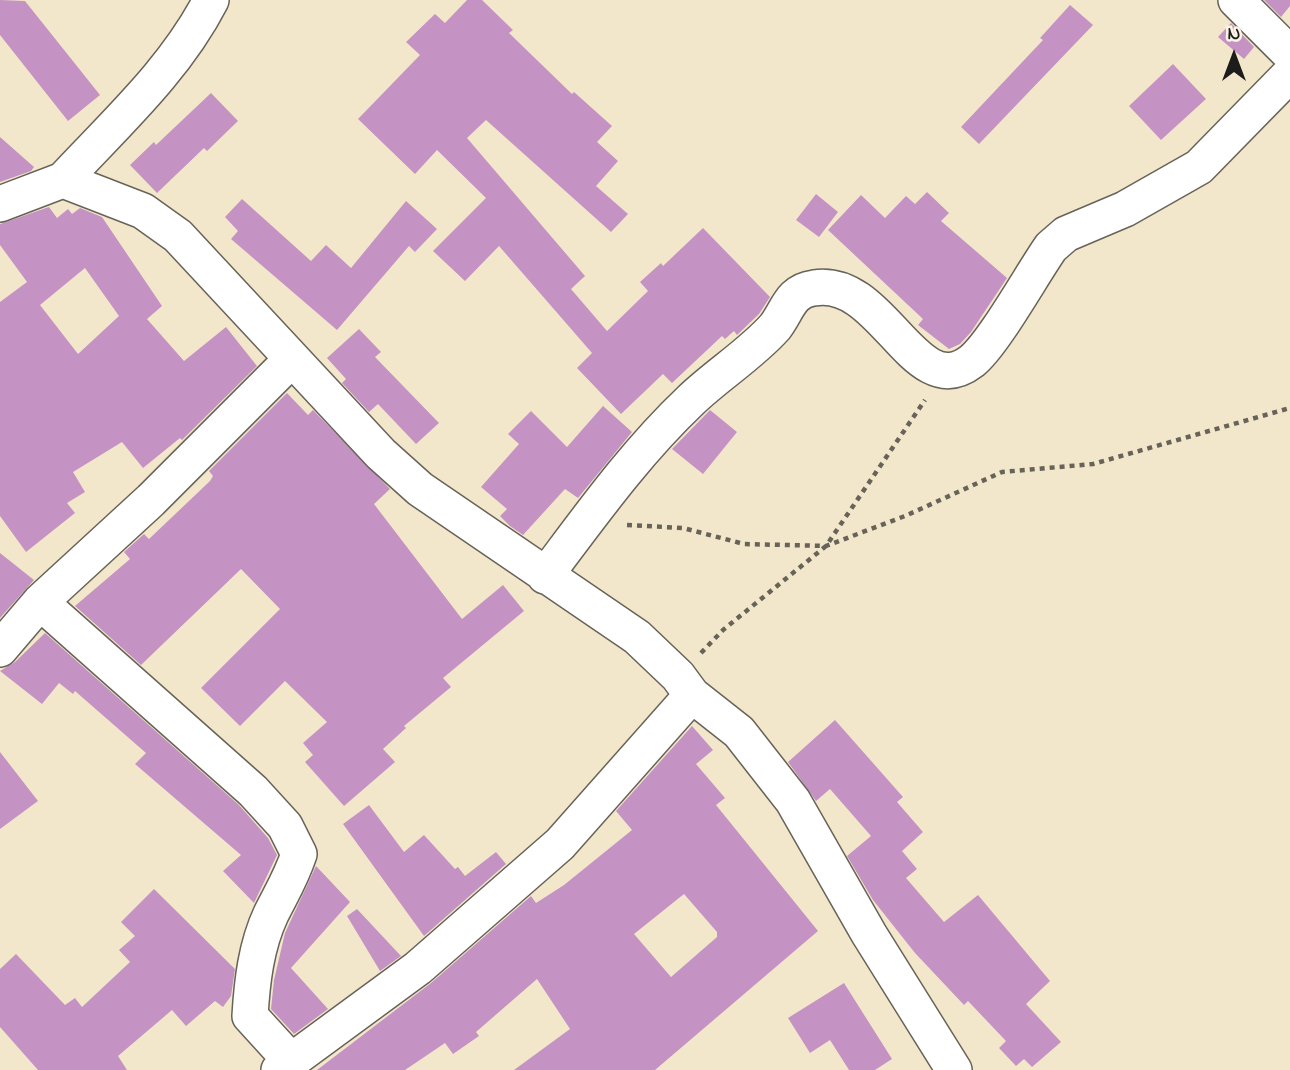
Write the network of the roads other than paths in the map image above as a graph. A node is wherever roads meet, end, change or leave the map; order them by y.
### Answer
1 (211, 0) edge
2 (1236, 0) edge
3 (1290, 54) edge
4 (1290, 74) edge
5 (63, 180) junction
6 (0, 204) edge
7 (292, 359) junction
8 (545, 576) junction
9 (40, 602) junction
10 (0, 649) edge
11 (685, 686) junction
12 (285, 1066) edge
13 (954, 1070) edge

1 - 5 street
2 - 3 street
4 - 8 street
5 - 6 street
5 - 7 street
7 - 8 street
7 - 9 street
8 - 11 street
9 - 10 street
9 - 12 street
11 - 12 street
11 - 13 street

